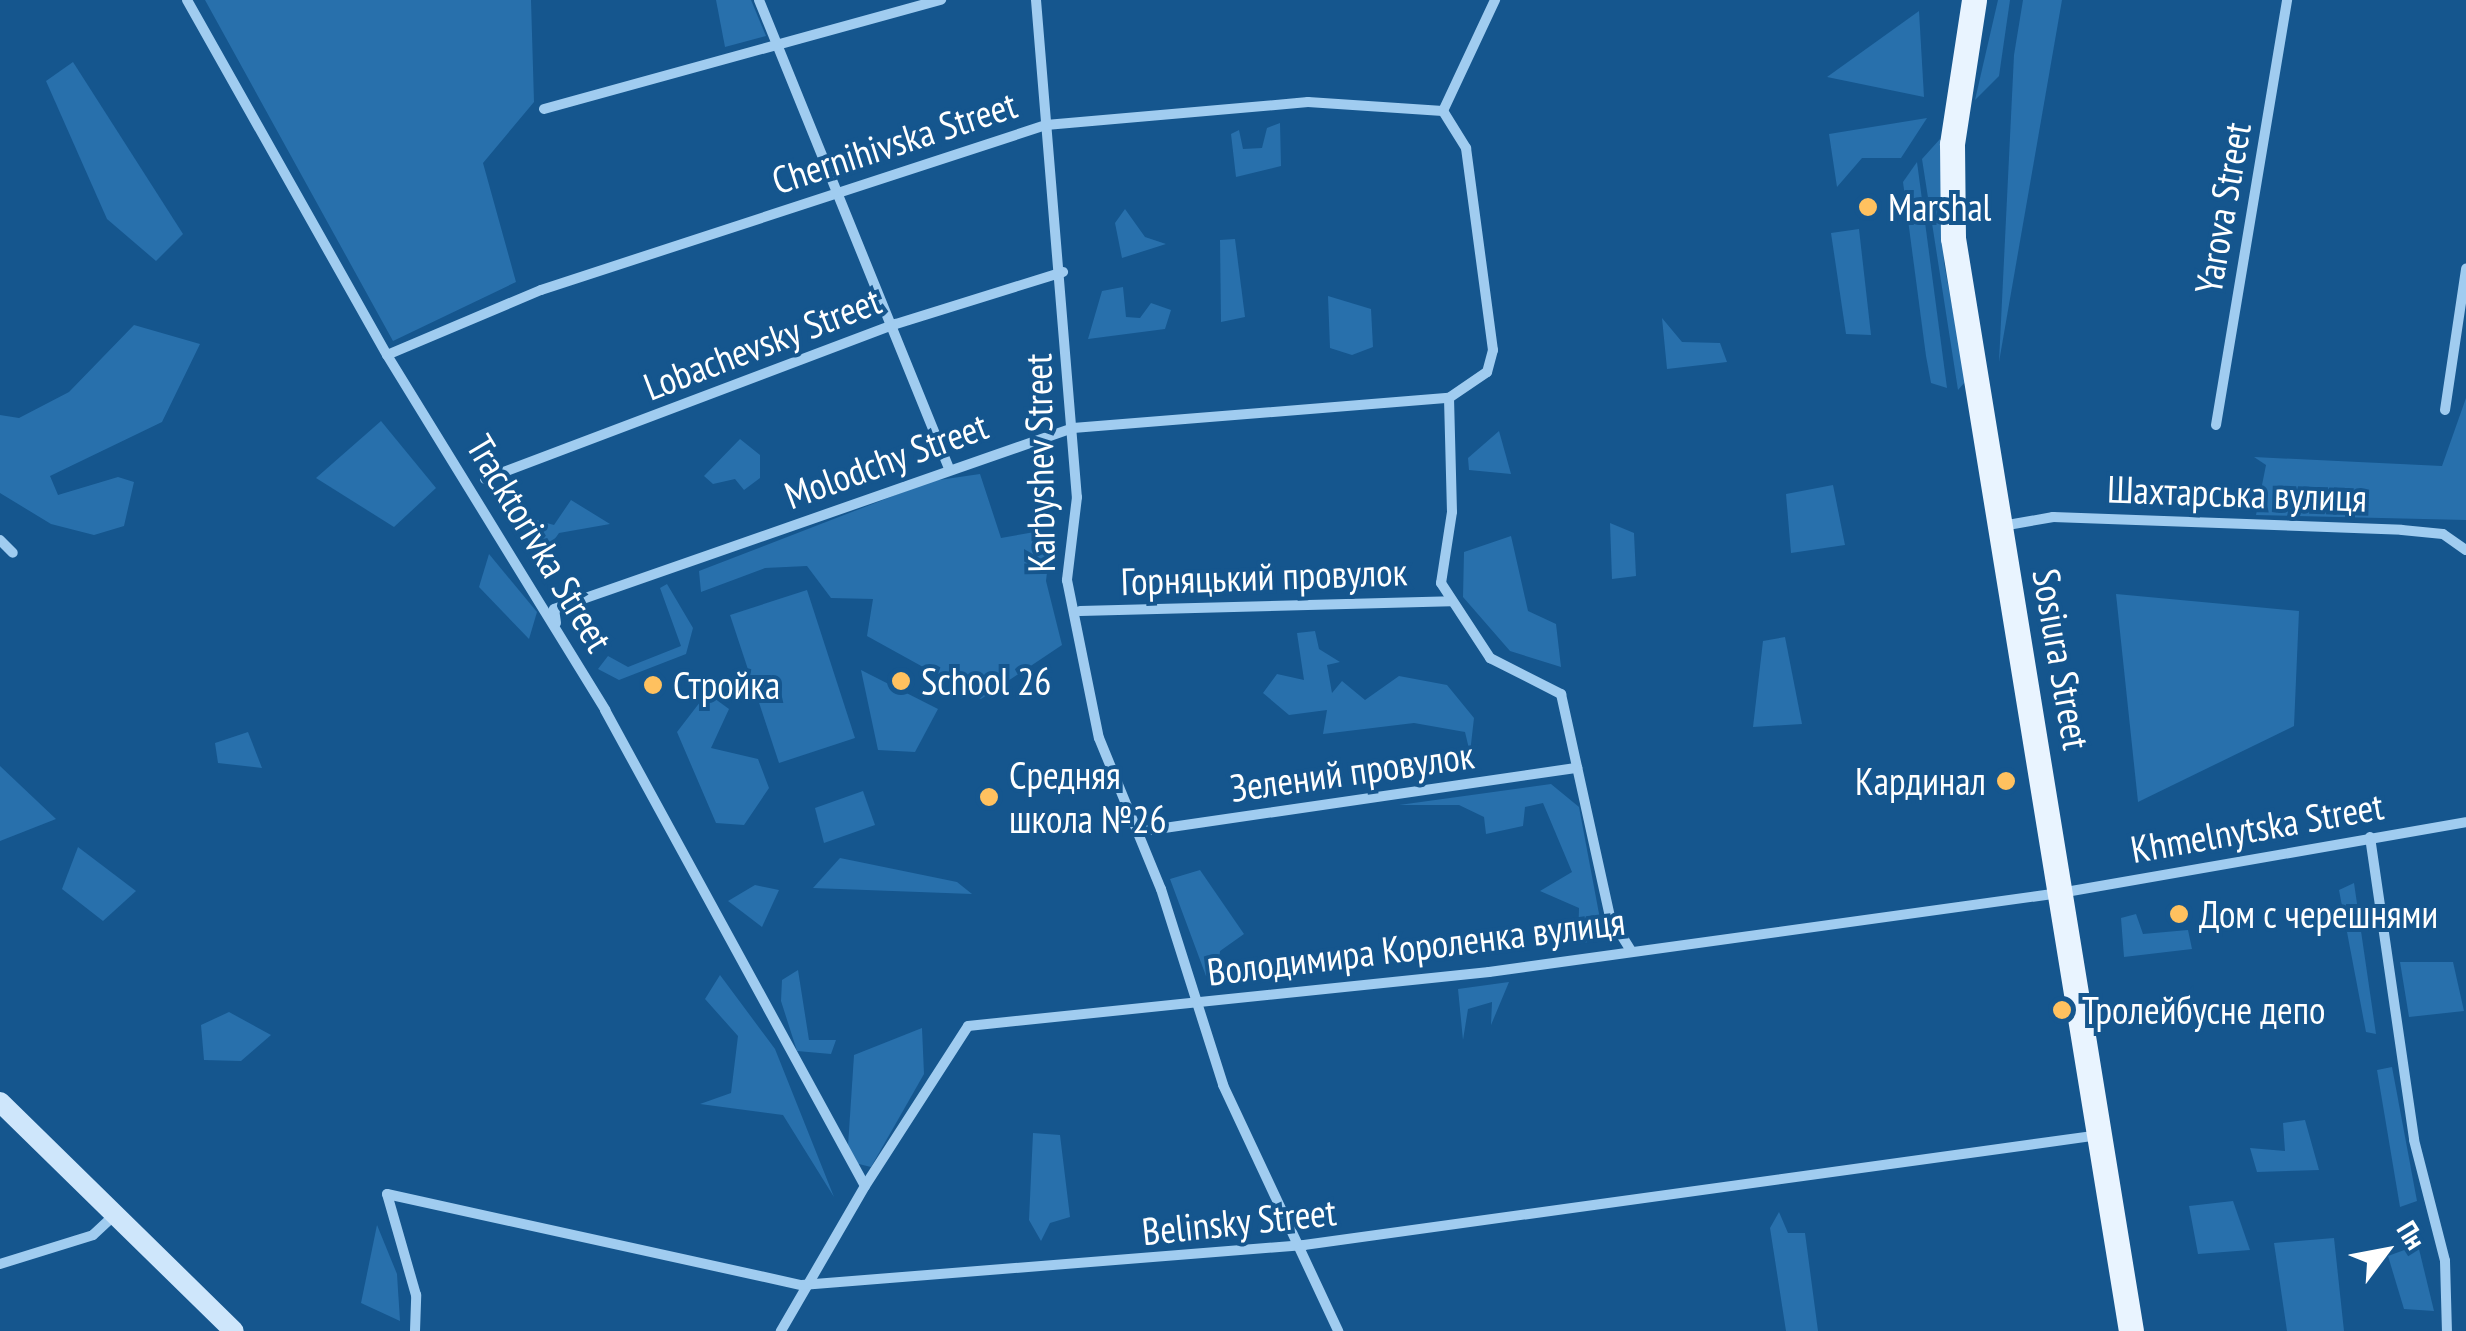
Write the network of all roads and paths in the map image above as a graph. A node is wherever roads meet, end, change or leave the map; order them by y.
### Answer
1 (188, 0) edge
2 (759, 0) edge
3 (941, 0) edge
4 (1036, 0) edge
5 (1495, 0) edge
6 (1974, 0) edge
7 (2287, 0) edge
8 (780, 50) junction
9 (544, 110) dead end
10 (1443, 111) junction
11 (1046, 125) junction
12 (836, 192) junction
13 (2466, 269) edge
14 (1063, 272) junction
15 (896, 324) junction
16 (387, 355) junction
17 (1448, 398) junction
18 (2444, 410) dead end
19 (2216, 425) dead end
20 (1073, 428) junction
21 (948, 466) junction
22 (485, 479) dead end
23 (2001, 526) junction
24 (0, 540) edge
25 (2466, 550) edge
26 (13, 553) dead end
27 (1451, 601) junction
28 (1080, 611) junction
29 (557, 629) junction
30 (1577, 768) junction
31 (2466, 822) edge
32 (1137, 832) junction
33 (2370, 836) junction
34 (2060, 893) junction
35 (1631, 950) junction
36 (1200, 1001) junction
37 (0, 1102) edge
38 (2100, 1135) junction
39 (865, 1186) junction
40 (112, 1217) junction
41 (1304, 1245) junction
42 (0, 1264) edge
43 (802, 1284) junction
44 (234, 1331) edge
45 (415, 1331) edge
46 (781, 1331) edge
47 (1338, 1331) edge
48 (2131, 1331) edge
49 (2447, 1331) edge

1 - 16 street, Tracktorivka Street
2 - 8 street
3 - 8 street
4 - 11 street, Karbyshev Street
5 - 10 street
6 - 23 main road, Sosiura Street
7 - 19 street, Yarova Street
8 - 9 street
8 - 12 street
10 - 11 street, Chernihivska Street
10 - 17 street
11 - 12 street, Chernihivska Street
11 - 14 street, Karbyshev Street
12 - 15 street
12 - 16 street, Chernihivska Street
13 - 18 street
14 - 15 street, Lobachevsky Street
14 - 20 street, Karbyshev Street
15 - 21 street
15 - 22 street, Lobachevsky Street
16 - 29 street, Tracktorivka Street
17 - 20 street, Molodchy Street
17 - 27 street
20 - 21 street, Molodchy Street
20 - 28 street, Karbyshev Street
21 - 29 street, Molodchy Street
23 - 25 street, Шахтарська вулиця
23 - 34 main road, Sosiura Street
24 - 26 street
27 - 28 street, Горняцький провулок
27 - 30 street
28 - 32 street, Karbyshev Street
29 - 39 street, Tracktorivka Street
30 - 32 street, Зелений провулок
30 - 35 street
31 - 33 street, Khmelnytska Street
32 - 36 street, Karbyshev Street
33 - 34 street, Khmelnytska Street
33 - 49 street
34 - 35 street, Володимира Короленка вулиця
34 - 38 main road, Sosiura Street
35 - 36 street, Володимира Короленка вулиця
36 - 39 street, Володимира Короленка вулиця
36 - 41 street, Karbyshev Street
37 - 40 main road
38 - 41 street, Belinsky Street
38 - 48 main road, Sosiura Street
39 - 43 street
40 - 42 street
40 - 44 main road
41 - 43 street, Belinsky Street
41 - 47 street, Karbyshev Street
43 - 45 street, Belinsky Street
43 - 46 street

